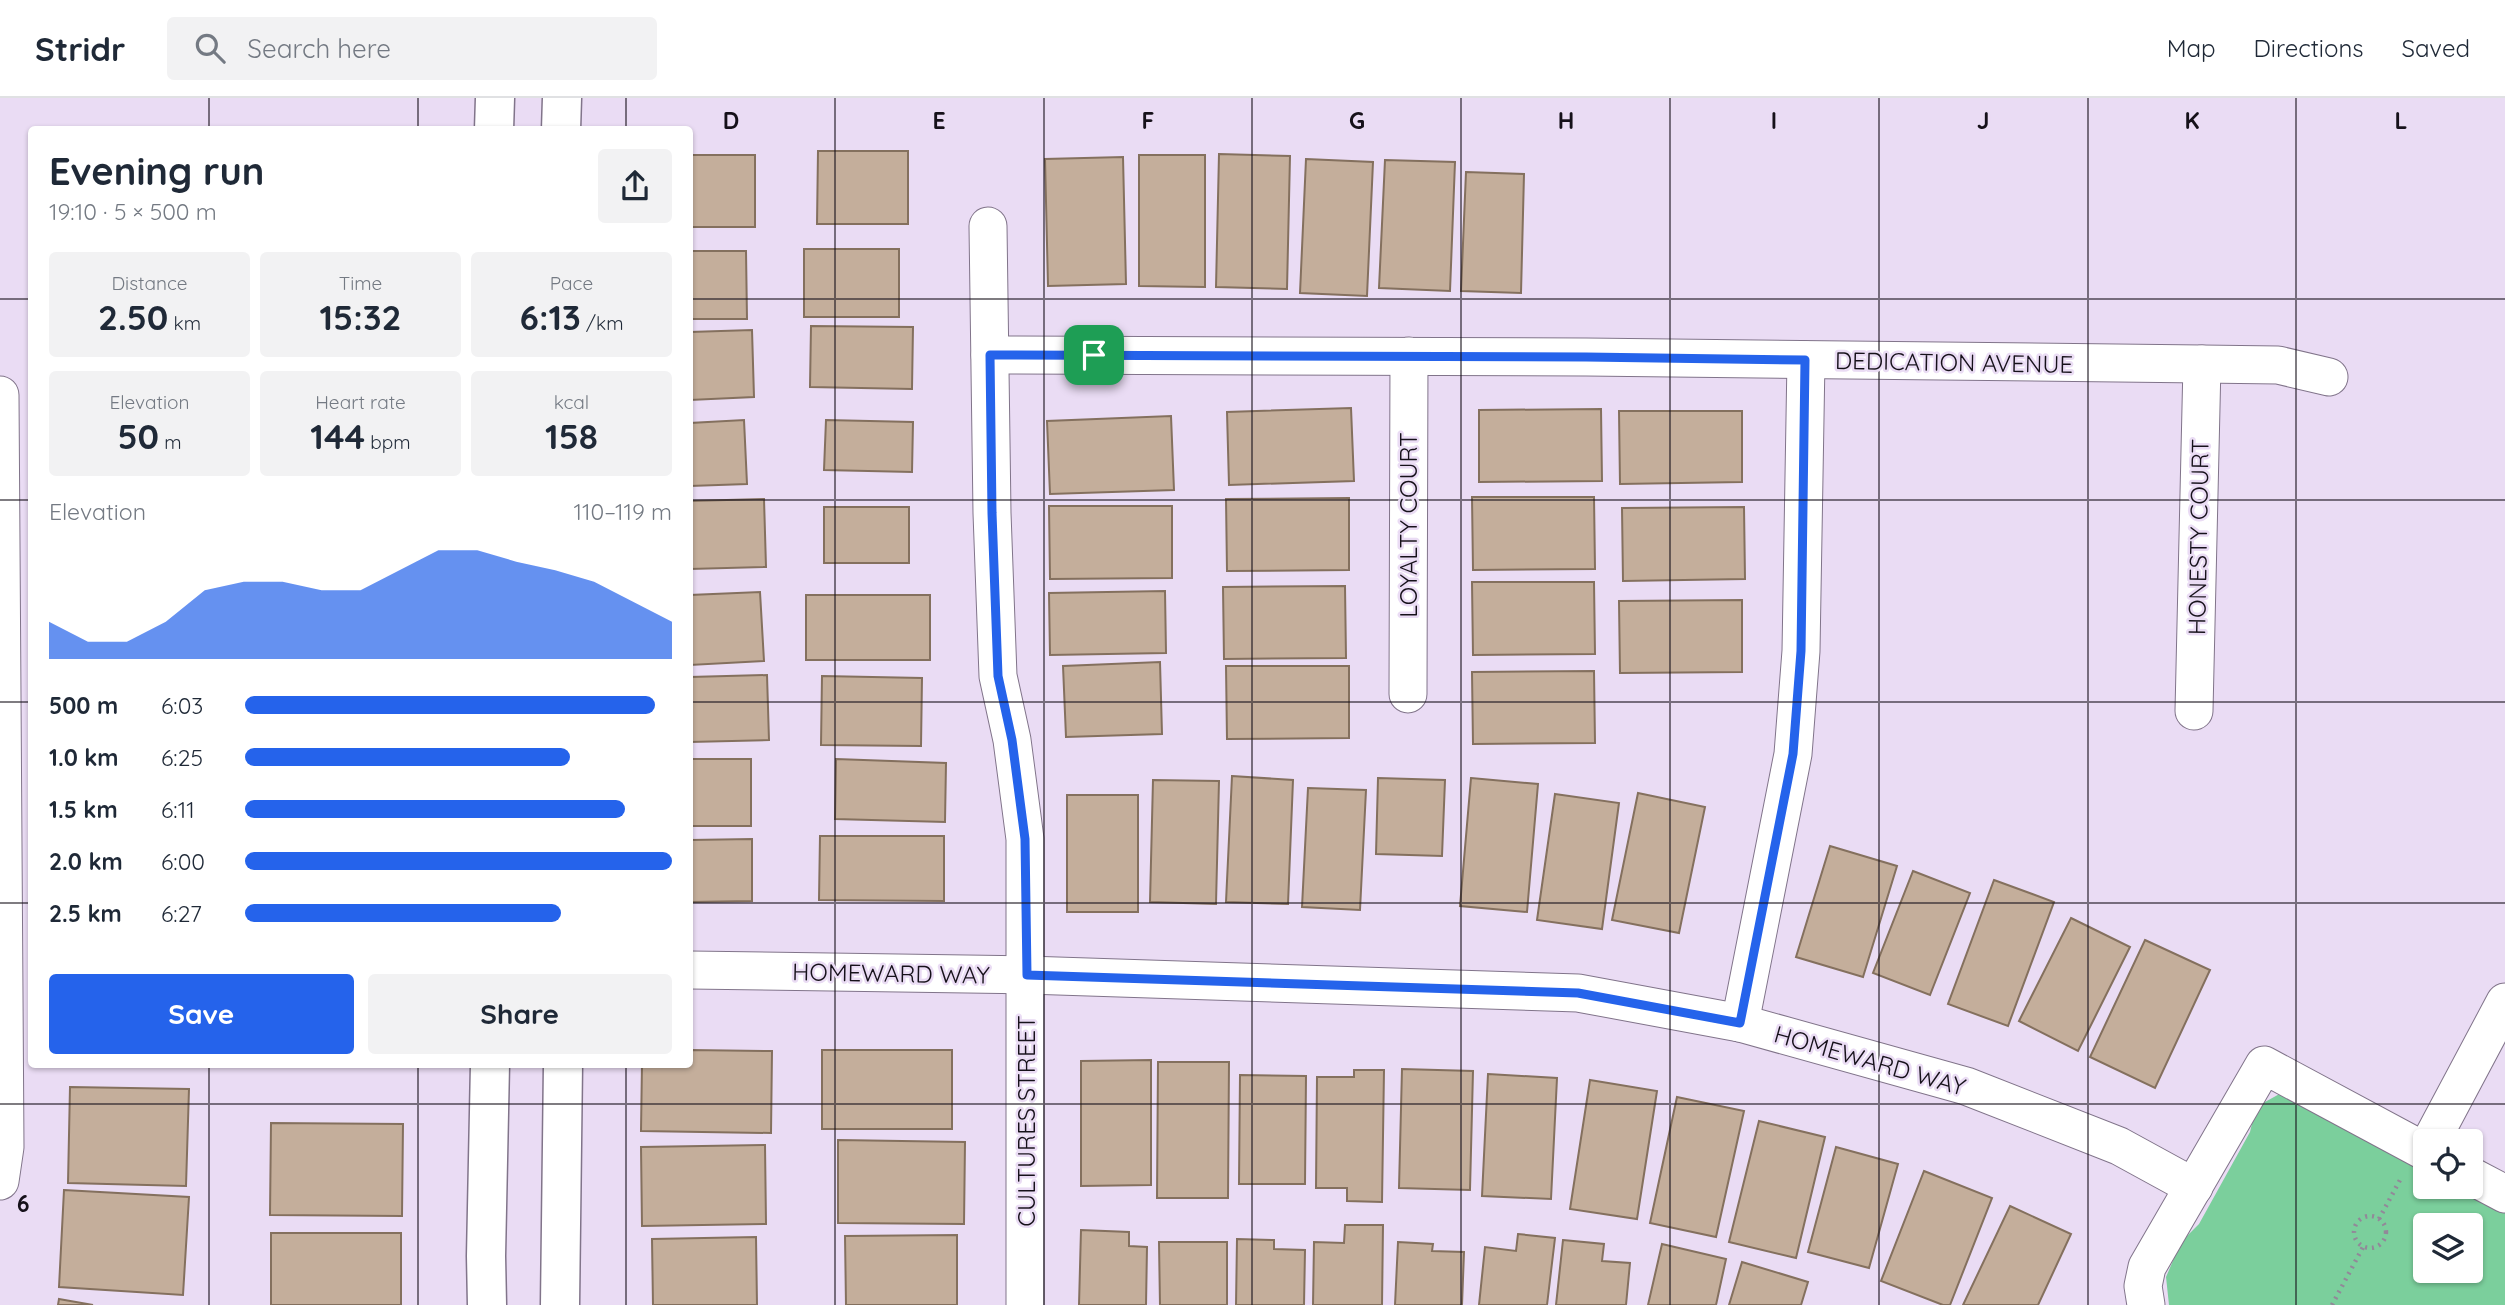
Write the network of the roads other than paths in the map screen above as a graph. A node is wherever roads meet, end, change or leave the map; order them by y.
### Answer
1 (495, 98) edge
2 (562, 98) edge
3 (494, 126) edge
4 (561, 126) edge
5 (988, 226) dead end
6 (990, 355) junction
7 (1409, 356) junction
8 (1805, 360) junction
9 (2202, 364) junction
10 (2329, 377) dead end
11 (1, 396) edge
12 (1408, 694) dead end
13 (2194, 711) dead end
14 (693, 970) edge
15 (1027, 975) junction
16 (2505, 1002) edge
17 (1740, 1023) junction
18 (491, 1068) edge
19 (563, 1068) edge
20 (2437, 1129) edge
21 (2413, 1154) edge
22 (0, 1181) edge
23 (2483, 1182) edge
24 (2194, 1187) junction
25 (2505, 1194) edge
26 (487, 1305) edge
27 (560, 1305) edge
28 (1025, 1305) edge
29 (2146, 1305) edge

1 - 3 street
2 - 4 street
5 - 6 street, CULTURES STREET
6 - 7 street, DEDICATION AVENUE
6 - 15 street, CULTURES STREET
7 - 8 street, DEDICATION AVENUE
7 - 12 street, LOYALTY COURT
8 - 9 street, DEDICATION AVENUE
8 - 17 street
9 - 10 street, DEDICATION AVENUE
9 - 13 street, HONESTY COURT
11 - 22 street
14 - 15 street, HOMEWARD WAY
15 - 17 street, HOMEWARD WAY
15 - 28 street, CULTURES STREET
16 - 20 street
17 - 24 street, HOMEWARD WAY
18 - 26 street
19 - 27 street
21 - 24 street
23 - 25 street
24 - 29 street

